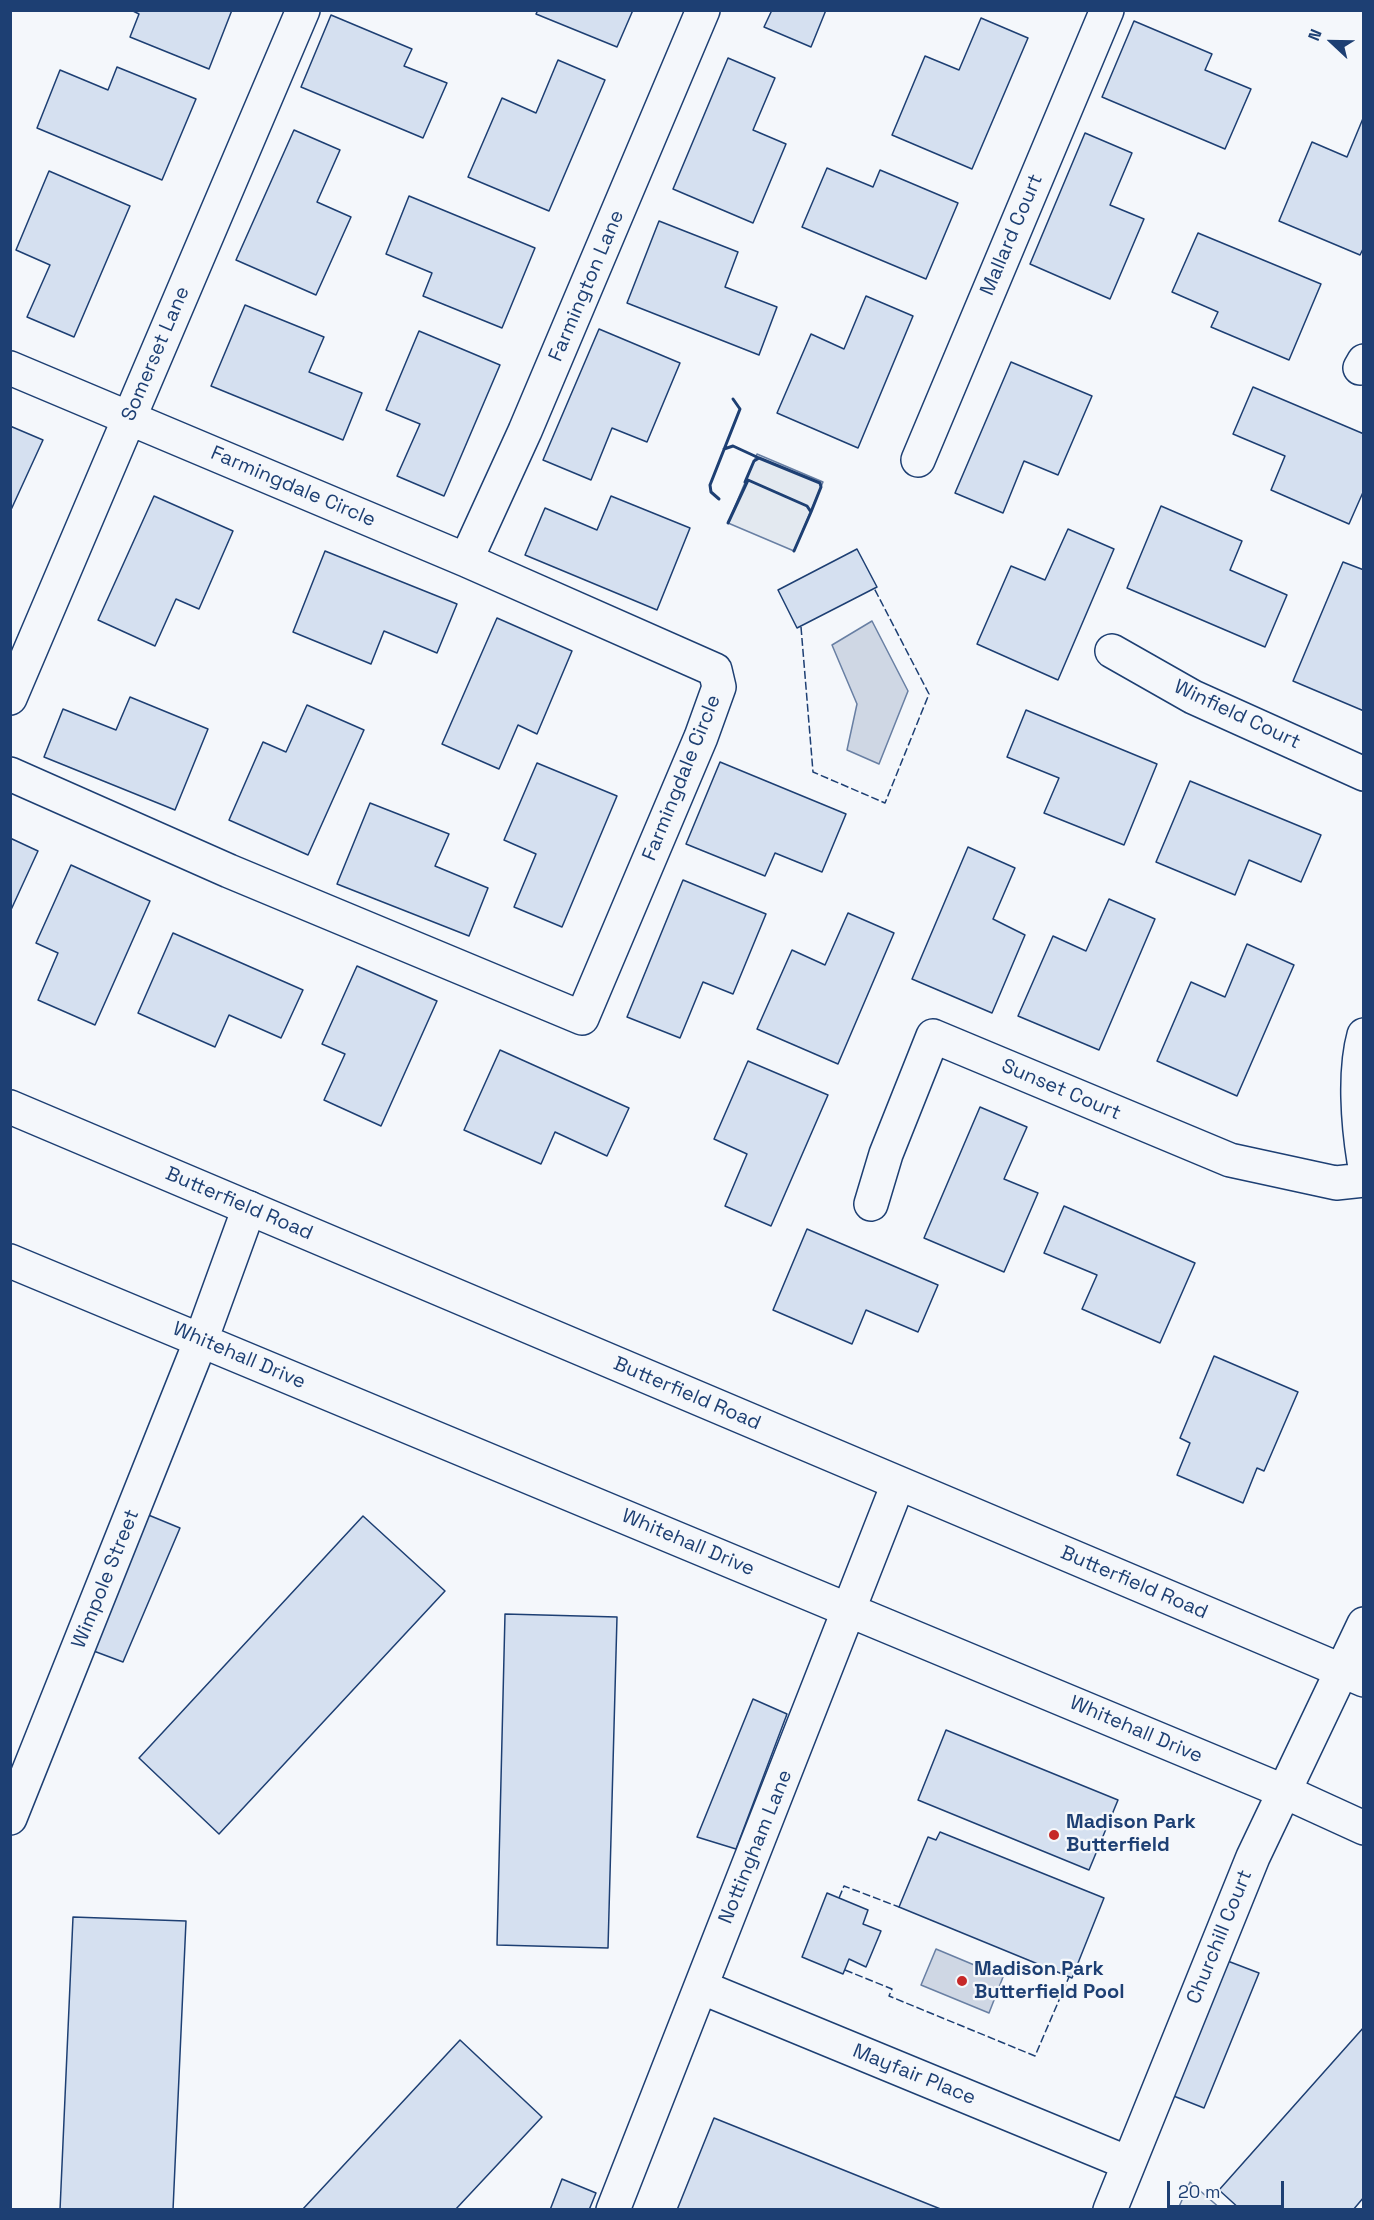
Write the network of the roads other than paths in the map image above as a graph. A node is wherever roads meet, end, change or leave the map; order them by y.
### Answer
1 (303, 10) edge
2 (703, 10) edge
3 (1107, 10) edge
4 (10, 368) edge
5 (129, 419) junction
6 (918, 460) dead end
7 (466, 560) junction
8 (1112, 651) dead end
9 (10, 698) edge
10 (10, 774) edge
11 (1364, 774) edge
12 (1364, 1035) edge
13 (10, 1107) edge
14 (1364, 1161) edge
15 (1364, 1180) edge
16 (871, 1204) dead end
17 (249, 1208) junction
18 (10, 1261) edge
19 (201, 1340) junction
20 (898, 1484) junction
21 (849, 1610) junction
22 (1364, 1624) edge
23 (1353, 1675) edge
24 (1283, 1791) junction
25 (10, 1818) edge
26 (1364, 1828) edge
27 (701, 1987) junction
28 (1128, 2163) junction
29 (613, 2210) edge
30 (1110, 2210) edge

1 - 5 street, Somerset Lane
2 - 7 street, Farmington Lane
3 - 6 street, Mallard Court
4 - 5 street, Farmingdale Circle
5 - 7 street, Farmingdale Circle
5 - 9 street, Somerset Lane
7 - 10 street, Farmingdale Circle
8 - 11 street, Winfield Court
12 - 14 street
13 - 17 street, Butterfield Road
15 - 16 street, Sunset Court
17 - 19 street, Wimpole Street
17 - 20 street, Butterfield Road
18 - 19 street, Whitehall Drive
19 - 21 street, Whitehall Drive
19 - 25 street, Wimpole Street
20 - 21 street, Nottingham Lane
20 - 23 street, Butterfield Road
21 - 24 street, Whitehall Drive
21 - 27 street, Nottingham Lane
22 - 23 street, Churchill Court
23 - 24 street, Churchill Court
24 - 26 street, Whitehall Drive
24 - 28 street, Churchill Court
27 - 28 street, Mayfair Place
27 - 29 street, Nottingham Lane
28 - 30 street, Churchill Court

